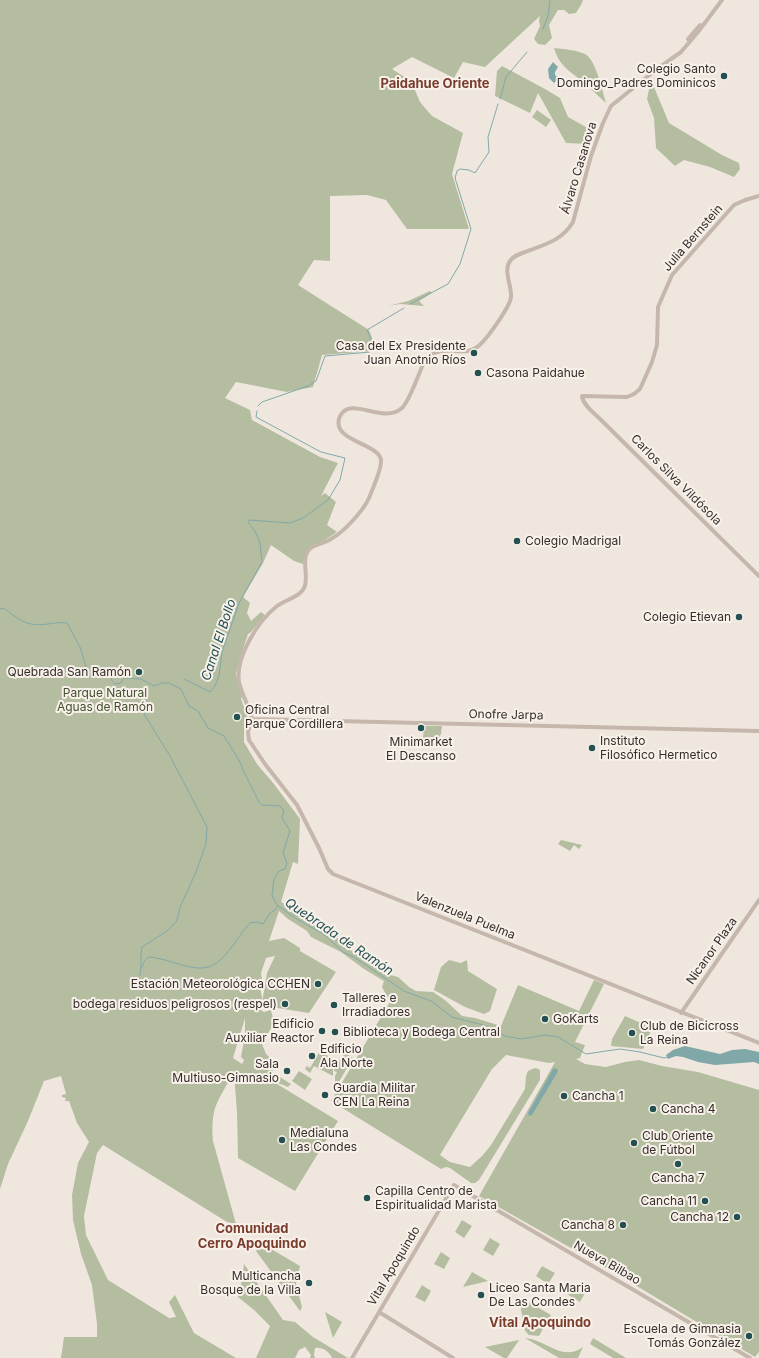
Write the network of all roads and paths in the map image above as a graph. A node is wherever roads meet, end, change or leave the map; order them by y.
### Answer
1 (722, 0) edge
2 (759, 196) edge
3 (582, 396) joint
4 (759, 576) edge
5 (252, 719) junction
6 (759, 731) edge
7 (759, 900) edge
8 (681, 1013) junction
9 (759, 1043) edge
10 (454, 1185) joint
11 (379, 1312) junction
12 (352, 1358) edge
13 (453, 1358) edge
14 (750, 1358) edge

1 - 5 street, Álvaro Casanova
2 - 3 street, Julia Bernstein
3 - 4 street, Carlos Silva Vildósola
5 - 6 street, Onofre Jarpa
5 - 8 street, Valenzuela Puelma
7 - 8 street, Nicanor Plaza
8 - 9 street, Valenzuela Puelma
10 - 11 street, Vital Apoquindo
10 - 14 street, Nueva Bilbao
11 - 12 street, Vital Apoquindo
11 - 13 street

